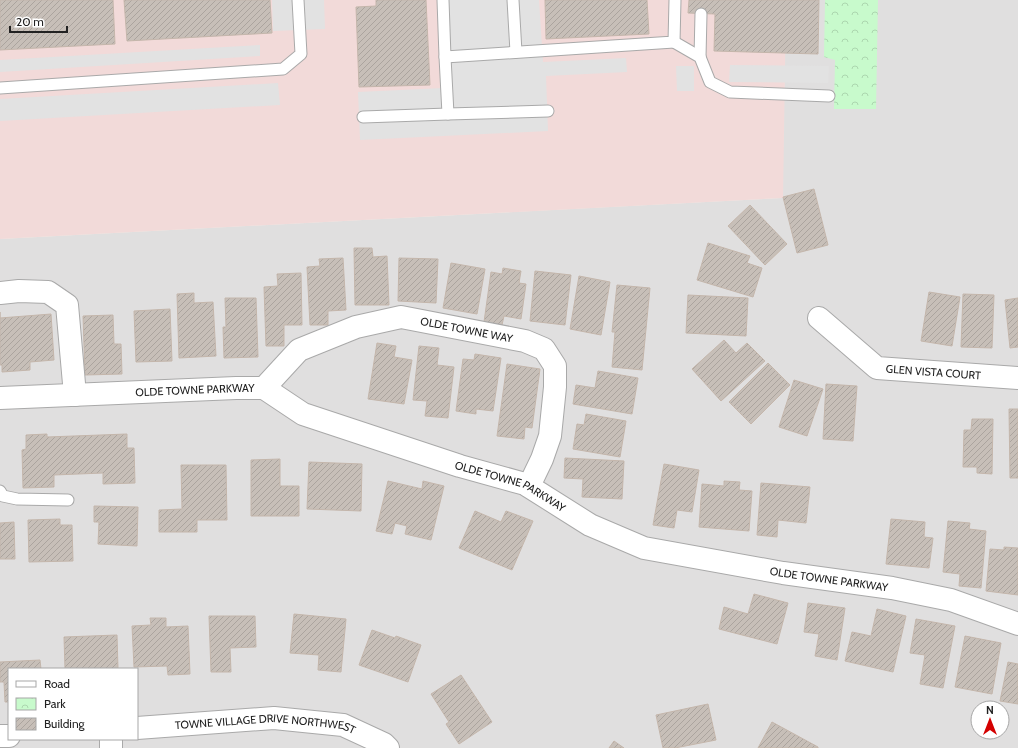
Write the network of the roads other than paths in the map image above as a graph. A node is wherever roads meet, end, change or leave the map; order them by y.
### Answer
1 (298, 0) edge
2 (443, 0) edge
3 (513, 0) edge
4 (675, 0) edge
5 (700, 14) dead end
6 (674, 42) junction
7 (516, 52) junction
8 (445, 57) junction
9 (700, 57) junction
10 (0, 88) edge
11 (829, 96) dead end
12 (548, 111) dead end
13 (448, 114) junction
14 (362, 116) dead end
15 (0, 293) edge
16 (819, 318) dead end
17 (1018, 378) edge
18 (264, 388) junction
19 (75, 395) junction
20 (0, 398) edge
21 (529, 486) junction
22 (0, 491) edge
23 (68, 500) dead end
24 (1018, 624) edge
25 (138, 728) edge
26 (388, 748) edge

1 - 10 lane
2 - 8 lane
3 - 7 lane
4 - 6 lane
5 - 9 lane
6 - 7 lane
6 - 9 lane
7 - 8 lane
8 - 13 lane
9 - 11 lane
12 - 13 lane
13 - 14 lane
15 - 19 street
16 - 17 street, GLEN VISTA COURT
18 - 19 street, OLDE TOWNE PARKWAY
18 - 21 street, OLDE TOWNE PARKWAY
18 - 21 street, OLDE TOWNE WAY
19 - 20 street, OLDE TOWNE PARKWAY
21 - 24 street, OLDE TOWNE PARKWAY
22 - 23 lane
25 - 26 street, TOWNE VILLAGE DRIVE NORTHWEST

